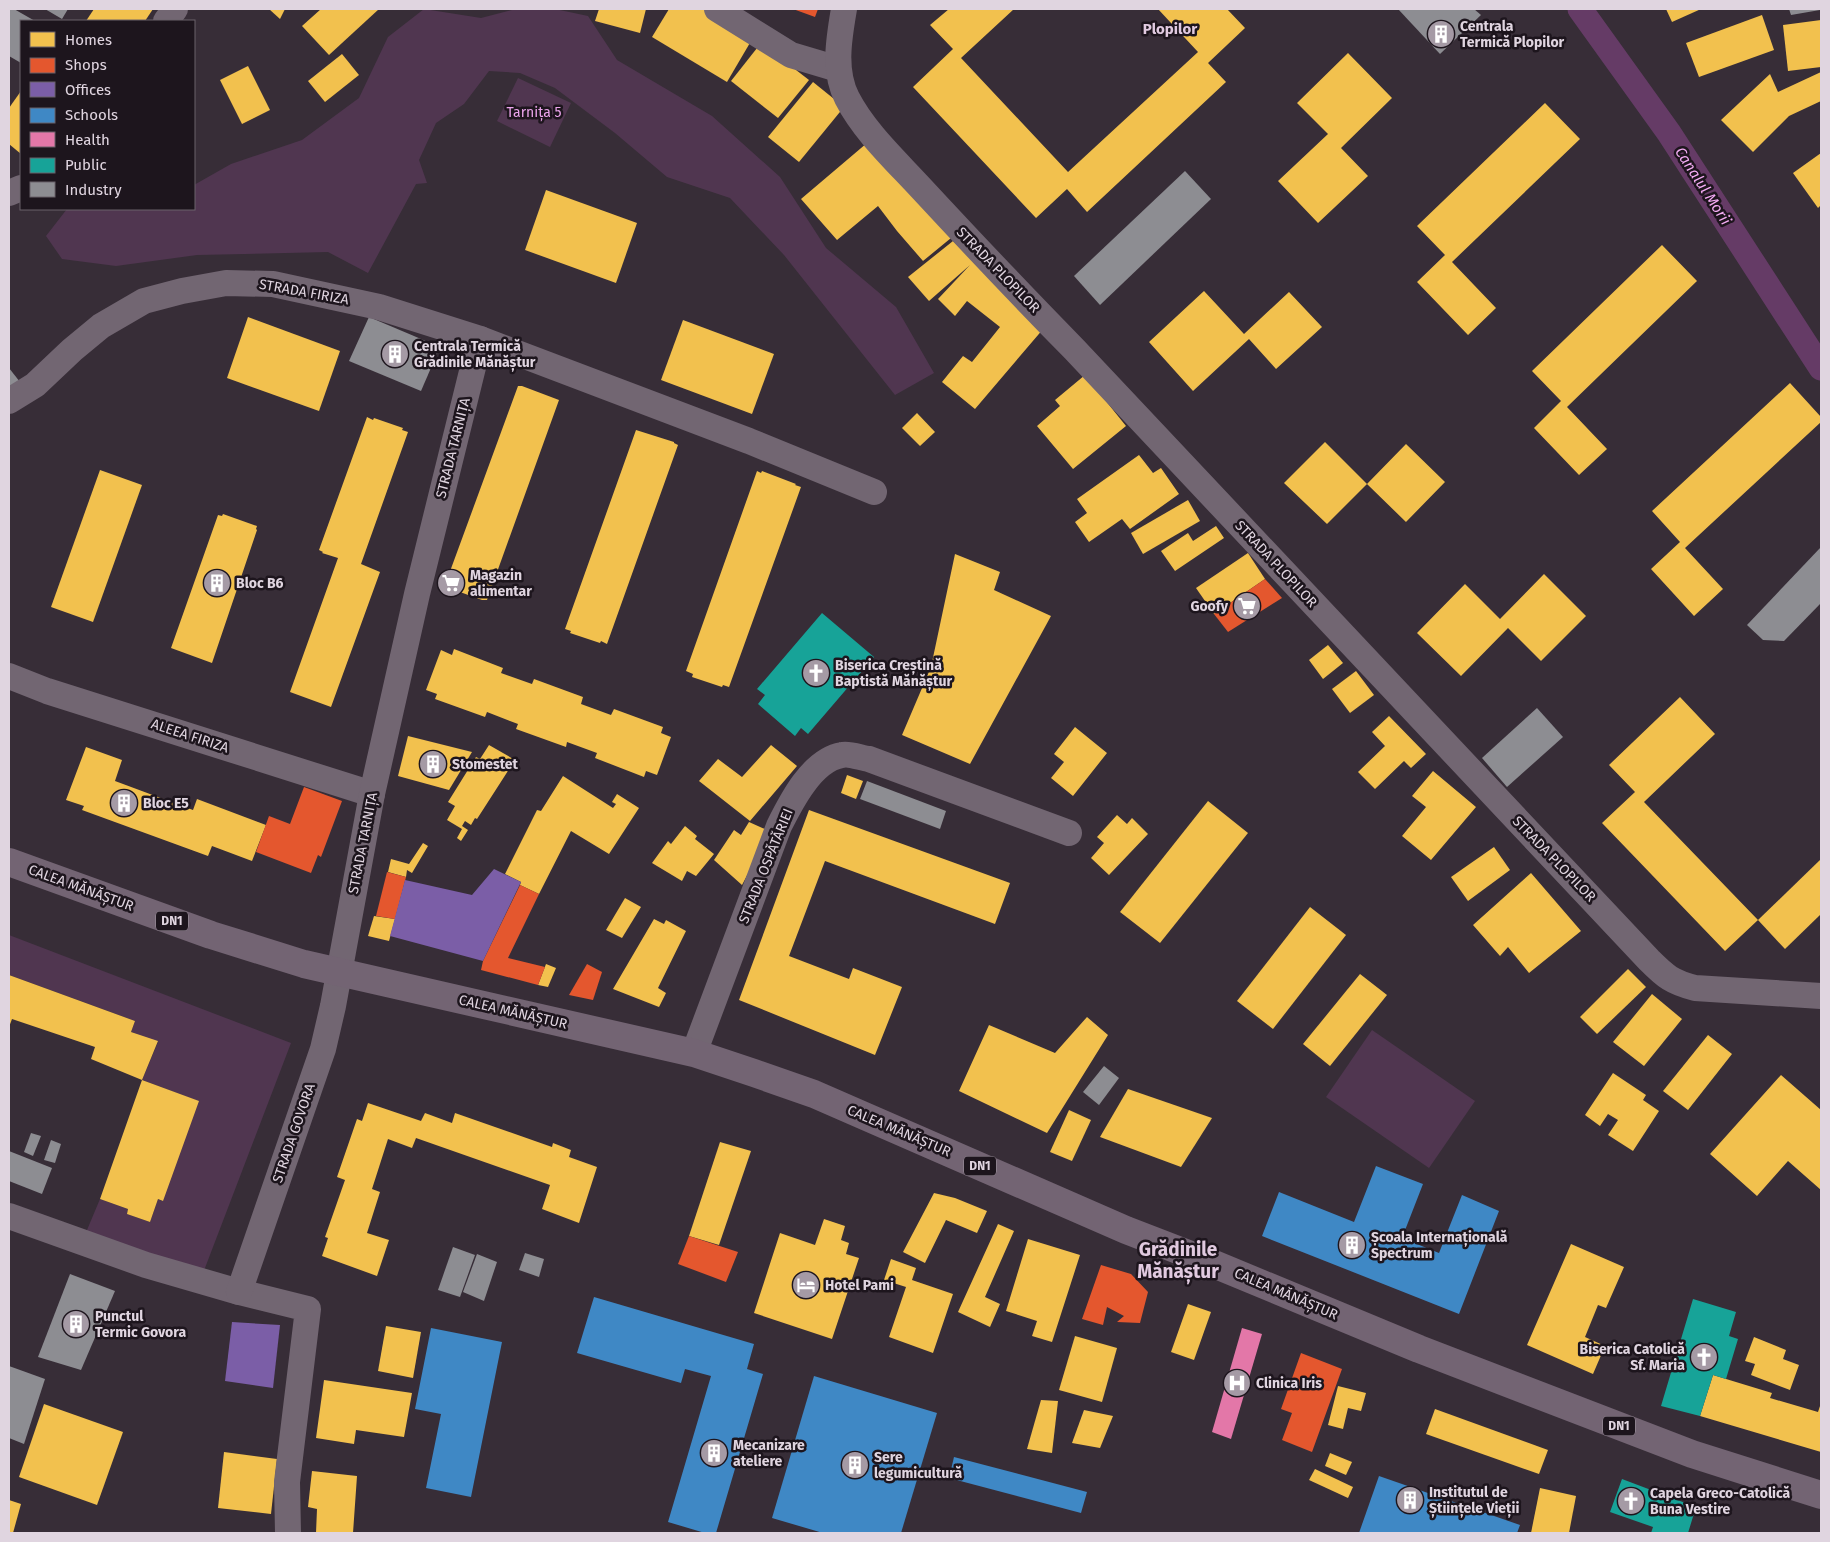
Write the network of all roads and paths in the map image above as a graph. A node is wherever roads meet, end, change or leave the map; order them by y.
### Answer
1 (175, 9) edge
2 (717, 9) edge
3 (844, 9) edge
4 (167, 20) edge
5 (838, 70) junction
6 (480, 339) junction
7 (9, 402) edge
8 (874, 492) dead end
9 (9, 676) edge
10 (372, 794) junction
11 (1069, 833) dead end
12 (9, 862) edge
13 (339, 972) junction
14 (1821, 996) edge
15 (694, 1053) junction
16 (9, 1216) edge
17 (239, 1292) junction
18 (1821, 1494) edge
19 (288, 1533) edge

1 - 4 street
2 - 5 street
3 - 5 street, STRADA PLOPILOR
5 - 14 street, STRADA PLOPILOR
6 - 7 street, STRADA FIRIZA
6 - 8 street
6 - 10 street, STRADA TARNIȚA
9 - 10 street, ALEEA FIRIZA
10 - 13 street, STRADA TARNIȚA
11 - 15 street, STRADA OSPĂTĂRIEI
12 - 13 main road, CALEA MĂNĂȘTUR / DN1
13 - 15 main road, CALEA MĂNĂȘTUR / DN1
13 - 17 street, STRADA GOVORA
15 - 18 main road, CALEA MĂNĂȘTUR / DN1
16 - 17 street
17 - 19 street

